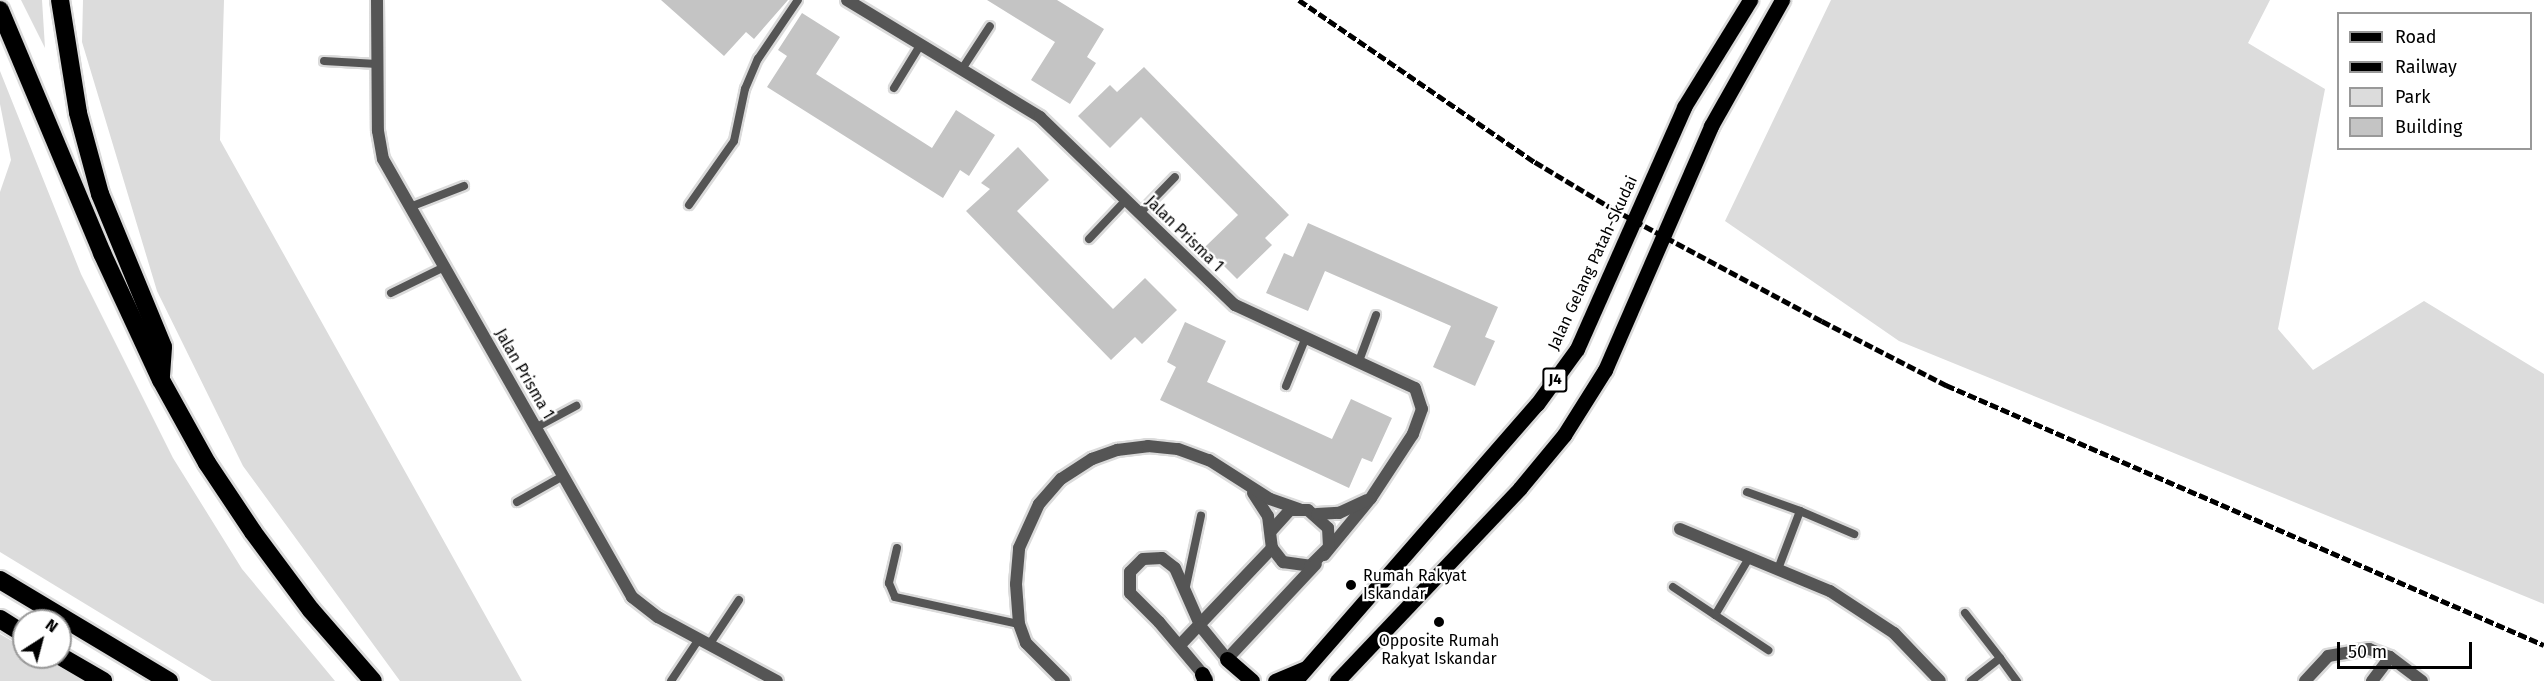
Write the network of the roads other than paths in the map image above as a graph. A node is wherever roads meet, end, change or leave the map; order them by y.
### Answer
1 (60, 0) edge
2 (377, 0) edge
3 (798, 0) edge
4 (847, 0) edge
5 (1750, 0) edge
6 (1782, 0) edge
7 (0, 10) edge
8 (990, 26) dead end
9 (921, 44) junction
10 (324, 61) dead end
11 (377, 64) junction
12 (962, 69) junction
13 (894, 88) dead end
14 (1175, 177) dead end
15 (464, 186) dead end
16 (1126, 200) junction
17 (689, 205) dead end
18 (410, 207) junction
19 (1140, 213) junction
20 (1089, 239) dead end
21 (444, 267) junction
22 (390, 293) dead end
23 (1376, 315) dead end
24 (1306, 337) junction
25 (1359, 361) junction
26 (161, 380) junction
27 (1286, 386) dead end
28 (576, 406) dead end
29 (535, 428) junction
30 (562, 476) junction
31 (1248, 488) junction
32 (1747, 492) dead end
33 (1371, 498) junction
34 (517, 502) dead end
35 (1299, 509) junction
36 (1800, 511) junction
37 (1317, 514) junction
38 (1201, 516) dead end
39 (1680, 529) dead end
40 (1272, 530) junction
41 (1854, 534) dead end
42 (897, 548) dead end
43 (1272, 548) junction
44 (1321, 558) junction
45 (1749, 558) junction
46 (1778, 569) junction
47 (0, 580) edge
48 (1673, 587) dead end
49 (1185, 592) junction
50 (739, 600) dead end
51 (1965, 613) dead end
52 (1715, 615) junction
53 (1019, 624) junction
54 (1201, 627) junction
55 (704, 642) junction
56 (1180, 645) junction
57 (1768, 650) dead end
58 (2390, 657) junction
59 (2000, 658) junction
60 (1227, 659) junction
61 (72, 663) edge
62 (1311, 666) junction
63 (1205, 679) edge
64 (103, 681) edge
65 (169, 681) edge
66 (373, 681) edge
67 (671, 681) edge
68 (777, 681) edge
69 (1064, 681) edge
70 (1247, 681) edge
71 (1252, 681) edge
72 (1275, 681) edge
73 (1295, 681) edge
74 (1337, 681) edge
75 (1940, 681) edge
76 (1971, 681) edge
77 (2017, 681) edge
78 (2305, 681) edge
79 (2372, 681) edge
80 (2422, 681) edge

1 - 26 highway
2 - 11 street, Jalan Prisma 1
3 - 17 lane
4 - 9 street, Jalan Prisma 1
5 - 62 main road, Jalan Gelang Patah-Skudai / J4
6 - 74 main road, J4
7 - 26 highway
8 - 12 lane
9 - 12 street, Jalan Prisma 1
9 - 13 lane
10 - 11 lane
11 - 18 street, Jalan Prisma 1
12 - 16 street, Jalan Prisma 1
14 - 19 lane
15 - 18 lane
16 - 19 street, Jalan Prisma 1
16 - 20 lane
18 - 21 street, Jalan Prisma 1
19 - 24 street, Jalan Prisma 1
21 - 22 lane
21 - 29 street, Jalan Prisma 1
23 - 25 lane
24 - 25 street, Jalan Prisma 1
24 - 27 lane
25 - 33 street, Jalan Prisma 1
26 - 66 highway
28 - 29 lane
29 - 30 street, Jalan Prisma 1
30 - 34 lane
30 - 55 street, Jalan Prisma 1
31 - 35 street
31 - 40 street
31 - 53 street
32 - 36 lane
33 - 37 street
33 - 44 street, Jalan Prisma 1
35 - 37 street
35 - 40 street
36 - 41 lane
36 - 46 lane
37 - 44 street
38 - 49 lane
39 - 45 street
40 - 43 street
42 - 53 lane
43 - 44 street
43 - 54 street
44 - 60 street, Jalan Prisma 1
45 - 46 street
45 - 52 lane
46 - 75 street
47 - 65 highway
48 - 52 lane
49 - 54 street
49 - 56 street
50 - 55 lane
51 - 59 lane
52 - 57 lane
53 - 69 street
54 - 56 street
54 - 60 street
55 - 67 lane
55 - 68 street, Jalan Prisma 1
56 - 63 street
58 - 78 street
58 - 79 street
58 - 80 street
59 - 76 lane
59 - 77 lane
60 - 70 street
60 - 71 main road
61 - 64 highway
62 - 72 main road
62 - 73 main road, Jalan Gelang Patah-Skudai / J4

